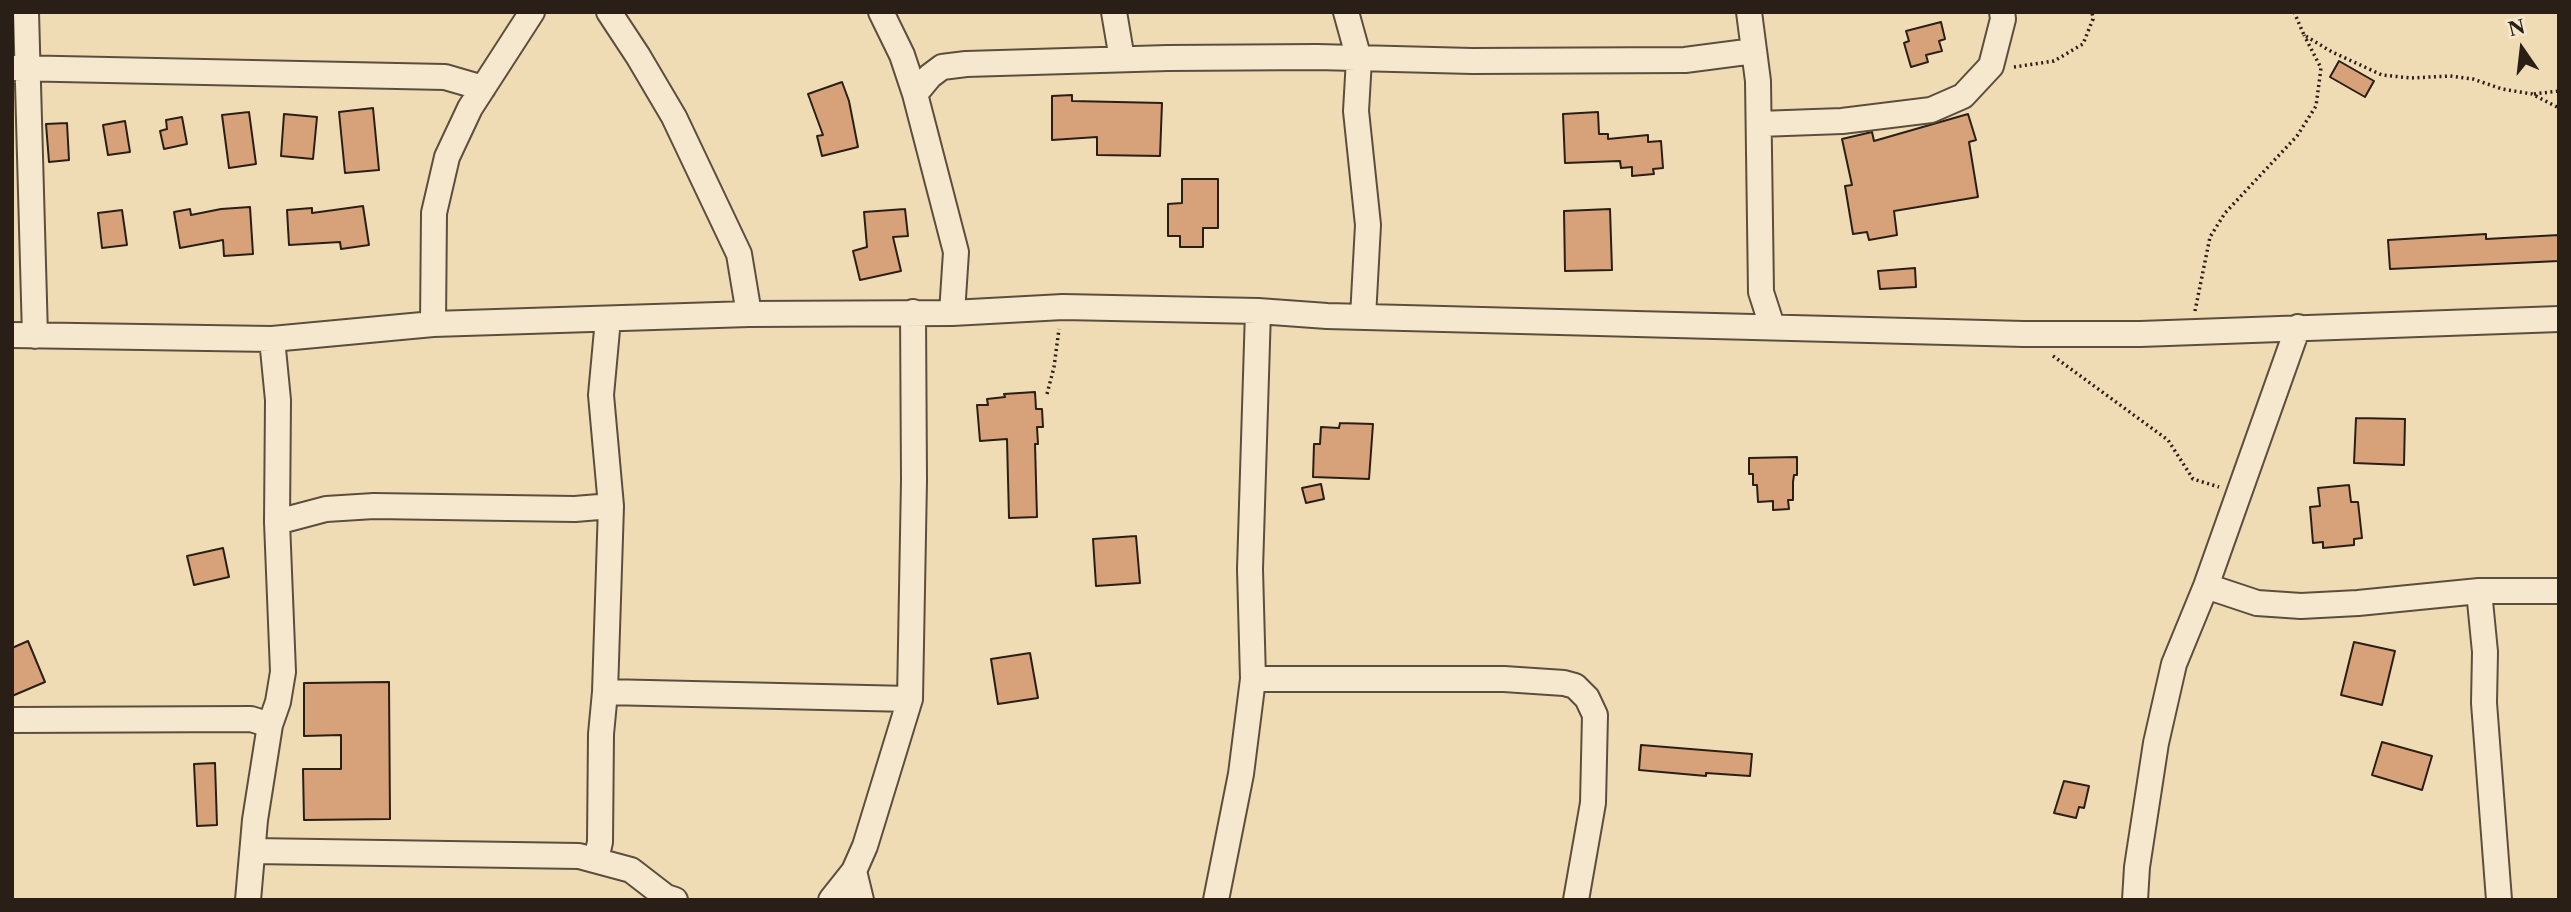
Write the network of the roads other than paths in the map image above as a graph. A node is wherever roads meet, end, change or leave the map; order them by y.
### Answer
1 (26, 12) edge
2 (532, 12) edge
3 (609, 12) edge
4 (881, 12) edge
5 (1114, 12) edge
6 (1346, 12) edge
7 (1749, 12) edge
8 (2002, 12) edge
9 (1754, 51) junction
10 (1122, 59) junction
11 (1359, 59) junction
12 (19, 68) edge
13 (483, 88) junction
14 (915, 93) junction
15 (1759, 124) junction
16 (1258, 311) junction
17 (914, 312) junction
18 (952, 313) junction
19 (749, 314) junction
20 (1363, 317) junction
21 (608, 319) junction
22 (2559, 319) edge
23 (433, 324) junction
24 (1772, 326) junction
25 (2298, 327) junction
26 (23, 335) edge
27 (272, 338) junction
28 (611, 506) junction
29 (277, 522) junction
30 (2206, 586) junction
31 (2479, 591) junction
32 (2559, 591) edge
33 (1253, 679) junction
34 (605, 692) junction
35 (910, 699) junction
36 (12, 720) edge
37 (270, 725) junction
38 (253, 851) junction
39 (596, 860) junction
40 (854, 872) junction
41 (248, 900) edge
42 (675, 900) edge
43 (831, 900) edge
44 (862, 900) edge
45 (1216, 900) edge
46 (1576, 900) edge
47 (2135, 900) edge
48 (2499, 900) edge

1 - 12 street
2 - 13 street
3 - 19 street
4 - 14 street
5 - 10 street
6 - 11 street
7 - 9 street
8 - 15 street
9 - 11 street
9 - 15 street
10 - 11 street
10 - 14 street
11 - 20 street
12 - 13 street
12 - 26 street
13 - 23 street
14 - 18 street
15 - 24 street
16 - 18 street
16 - 20 street
16 - 33 street
17 - 18 street
17 - 19 street
17 - 35 street
19 - 21 street
20 - 24 street
21 - 23 street
21 - 28 street
22 - 25 street
23 - 27 street
24 - 25 street
25 - 30 street
26 - 27 street
27 - 29 street
28 - 29 street
28 - 34 street
29 - 37 street
30 - 31 street
30 - 47 street
31 - 32 street
31 - 48 street
33 - 45 street
33 - 46 street
34 - 35 street
34 - 39 street
35 - 40 street
36 - 37 street
37 - 38 street
38 - 39 street
38 - 41 street
39 - 42 street
40 - 43 street
40 - 44 street

